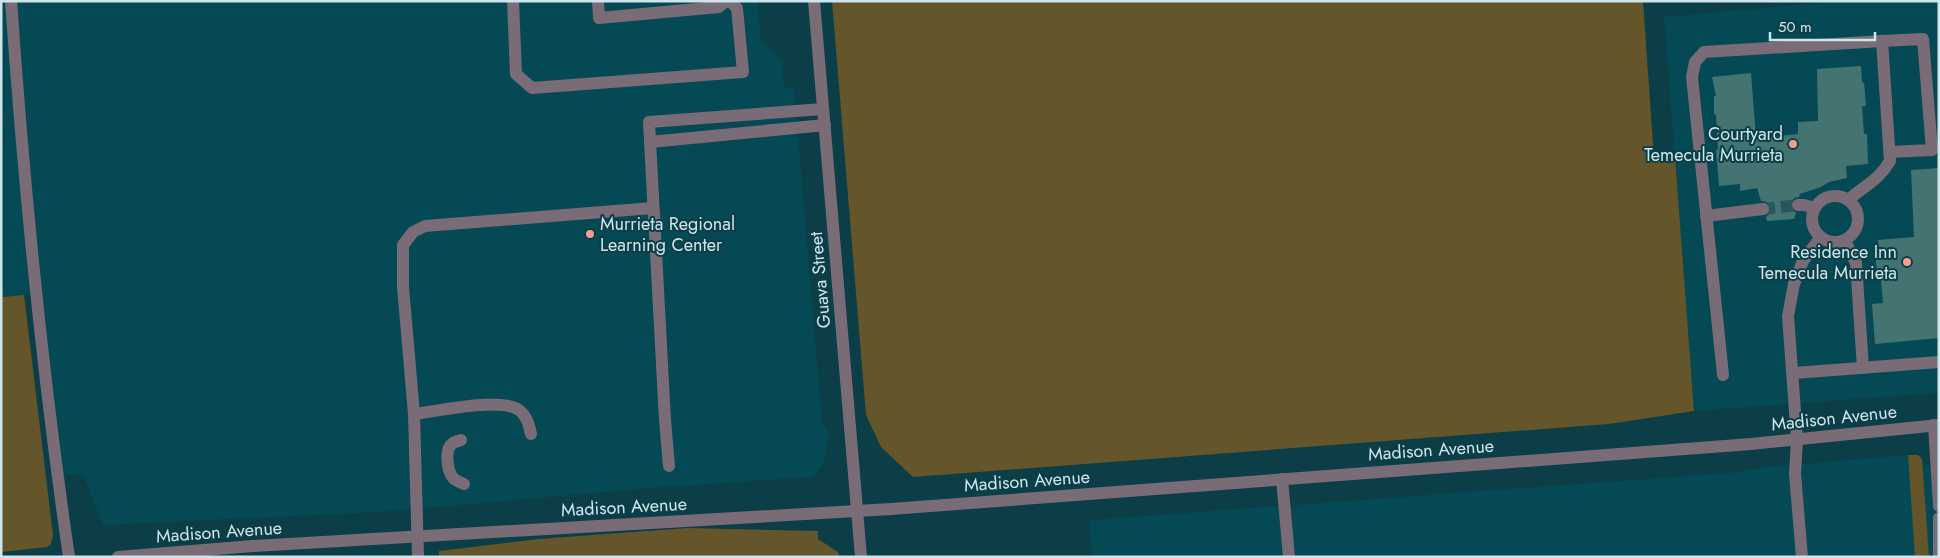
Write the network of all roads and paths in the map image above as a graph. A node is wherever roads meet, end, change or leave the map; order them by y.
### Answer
1 (11, 1) edge
2 (513, 1) edge
3 (598, 1) edge
4 (726, 1) edge
5 (730, 1) edge
6 (814, 1) edge
7 (1882, 41) junction
8 (824, 109) junction
9 (825, 126) junction
10 (650, 142) junction
11 (1889, 152) junction
12 (1848, 200) junction
13 (1798, 205) tunnel mouth
14 (654, 208) junction
15 (1815, 208) junction
16 (1763, 209) tunnel mouth
17 (1706, 216) junction
18 (1820, 238) junction
19 (1845, 240) junction
20 (1939, 362) edge
21 (1863, 368) junction
22 (1794, 373) junction
23 (1723, 374) dead end
24 (414, 414) junction
25 (1936, 425) edge
26 (531, 434) dead end
27 (1797, 439) junction
28 (461, 440) dead end
29 (669, 466) dead end
30 (1282, 479) junction
31 (464, 484) dead end
32 (1939, 506) edge
33 (858, 511) junction
34 (1939, 518) edge
35 (416, 537) junction
36 (1939, 556) edge
37 (69, 557) edge
38 (118, 557) edge
39 (418, 557) edge
40 (861, 557) edge
41 (1289, 557) edge
42 (1802, 557) edge

1 - 37 street
2 - 5 street
3 - 4 street
6 - 8 street, Guava Street
7 - 11 street
7 - 11 street
7 - 17 street
8 - 9 street, Guava Street
8 - 10 street
9 - 10 street
9 - 33 street, Guava Street
10 - 14 street
11 - 12 street
12 - 15 street
12 - 19 street
13 - 15 street
14 - 24 street
14 - 29 street
15 - 18 street
16 - 17 street
17 - 23 street
18 - 19 street
18 - 22 street
19 - 21 street
20 - 21 street
21 - 22 street
22 - 27 street
24 - 26 street
24 - 35 street
25 - 27 street, Madison Avenue
25 - 32 street
27 - 30 street, Madison Avenue
27 - 42 street
28 - 31 street
30 - 33 street, Madison Avenue
30 - 41 street
33 - 35 street, Madison Avenue
33 - 40 street, Guava Street
34 - 36 street
35 - 38 street, Madison Avenue
35 - 39 street

